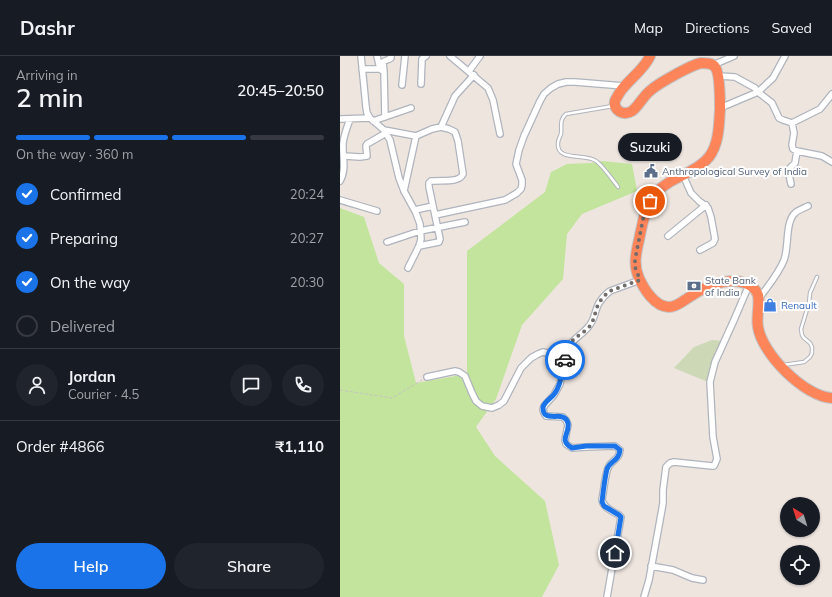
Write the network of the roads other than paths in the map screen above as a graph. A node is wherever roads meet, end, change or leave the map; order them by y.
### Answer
1 (360, 56) edge
2 (377, 56) edge
3 (391, 56) edge
4 (405, 56) edge
5 (426, 56) edge
6 (450, 56) edge
7 (480, 56) edge
8 (650, 56) edge
9 (734, 56) edge
10 (785, 56) edge
11 (707, 61) edge
12 (362, 69) junction
13 (382, 71) junction
14 (471, 73) junction
15 (719, 76) junction
16 (421, 84) dead end
17 (402, 85) dead end
18 (624, 86) junction
19 (758, 92) junction
20 (832, 94) edge
21 (615, 106) junction
22 (412, 108) dead end
23 (720, 108) junction
24 (385, 117) junction
25 (340, 119) edge
26 (350, 119) junction
27 (372, 119) junction
28 (792, 123) junction
29 (441, 127) junction
30 (385, 132) junction
31 (500, 134) dead end
32 (416, 136) junction
33 (797, 151) junction
34 (344, 156) junction
35 (832, 162) edge
36 (683, 175) junction
37 (340, 181) edge
38 (791, 184) dead end
39 (618, 187) dead end
40 (404, 191) junction
41 (340, 200) edge
42 (706, 205) junction
43 (433, 206) junction
44 (808, 206) dead end
45 (415, 210) junction
46 (377, 212) dead end
47 (435, 215) junction
48 (465, 222) dead end
49 (438, 227) junction
50 (420, 231) junction
51 (668, 236) dead end
52 (387, 242) dead end
53 (419, 246) junction
54 (700, 250) dead end
55 (408, 268) dead end
56 (817, 277) dead end
57 (640, 280) junction
58 (749, 284) junction
59 (758, 300) junction
60 (563, 366) junction
61 (779, 366) junction
62 (427, 377) road end
63 (832, 398) edge
64 (651, 566) junction
65 (703, 580) dead end
66 (607, 597) edge
67 (644, 597) edge

1 - 12 street
2 - 13 street
3 - 13 street
4 - 17 street
5 - 16 street
6 - 14 street
7 - 14 street
8 - 18 highway
9 - 11 street
10 - 19 street
11 - 15 highway
11 - 21 highway
12 - 13 street
12 - 27 street
13 - 24 street
14 - 29 street
14 - 31 street
15 - 19 street
15 - 23 highway
18 - 21 highway
18 - 47 street
19 - 23 street
19 - 28 street
20 - 28 street
21 - 39 lane
22 - 24 street
23 - 36 highway
24 - 27 street
25 - 26 street
26 - 27 street
26 - 34 street
27 - 30 street
28 - 33 street
29 - 32 street
29 - 43 street
30 - 32 street
30 - 34 street
30 - 40 street
32 - 40 street
33 - 35 street
33 - 38 street
34 - 37 street
36 - 42 street
36 - 57 highway
40 - 45 street
41 - 46 street
42 - 51 street
42 - 54 street
43 - 45 street
43 - 47 street
44 - 59 street
45 - 50 street
47 - 49 street
48 - 49 street
49 - 50 street
49 - 53 street
50 - 52 street
50 - 53 street
53 - 55 street
56 - 61 lane
57 - 58 highway
57 - 60 street
58 - 59 highway
58 - 64 street
59 - 61 highway
60 - 62 street
60 - 66 street
61 - 63 highway
64 - 65 street
64 - 67 street

